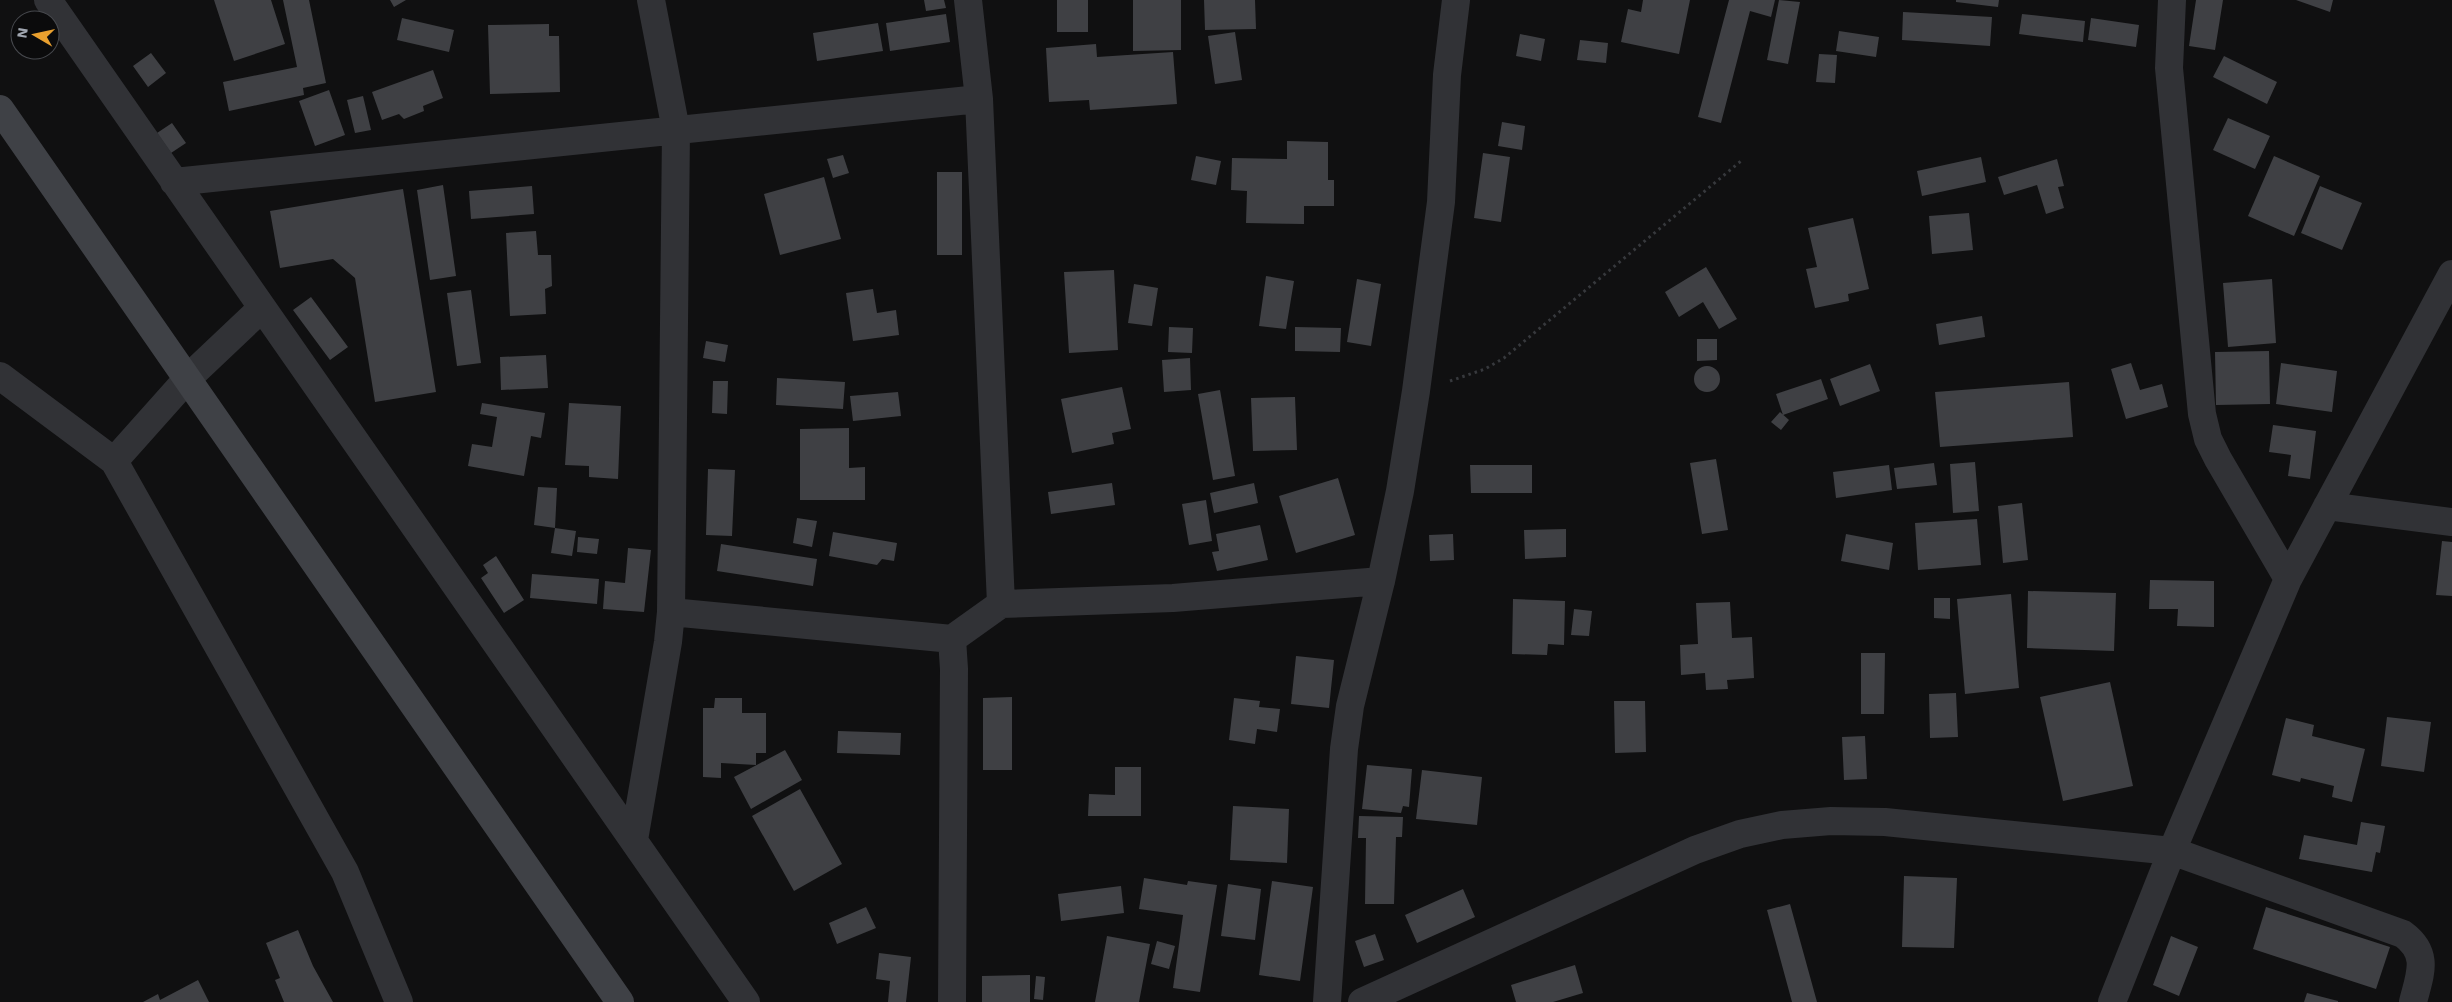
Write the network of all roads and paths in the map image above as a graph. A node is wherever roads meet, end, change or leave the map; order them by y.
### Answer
1 (48, 0) edge
2 (651, 0) edge
3 (968, 0) edge
4 (1456, 0) edge
5 (2172, 0) edge
6 (979, 99) junction
7 (0, 109) edge
8 (676, 130) junction
9 (1741, 160) dead end
10 (174, 182) junction
11 (2452, 274) edge
12 (262, 308) junction
13 (0, 376) edge
14 (188, 378) junction
15 (1416, 391) junction
16 (114, 461) junction
17 (2327, 506) junction
18 (2452, 522) edge
19 (2288, 579) junction
20 (1381, 581) junction
21 (1001, 604) junction
22 (671, 612) junction
23 (952, 639) junction
24 (634, 840) junction
25 (2172, 850) junction
26 (399, 1002) edge
27 (620, 1002) edge
28 (746, 1002) edge
29 (952, 1002) edge
30 (1327, 1002) edge
31 (1362, 1002) edge
32 (2112, 1002) edge
33 (2413, 1002) edge

1 - 10 street
2 - 8 street
3 - 6 street
4 - 15 street
5 - 19 street
6 - 8 street
6 - 21 street
7 - 14 main road
8 - 10 street
8 - 22 street
9 - 15 path
10 - 12 street
11 - 17 street
12 - 14 street
12 - 24 street
13 - 16 street
14 - 16 street
14 - 27 main road
15 - 20 street
16 - 26 street
17 - 18 street
17 - 19 street
19 - 25 street
20 - 21 street
20 - 30 street
21 - 23 street
22 - 23 street
22 - 24 street
23 - 29 street
24 - 28 street
25 - 31 street
25 - 32 street
25 - 33 street

